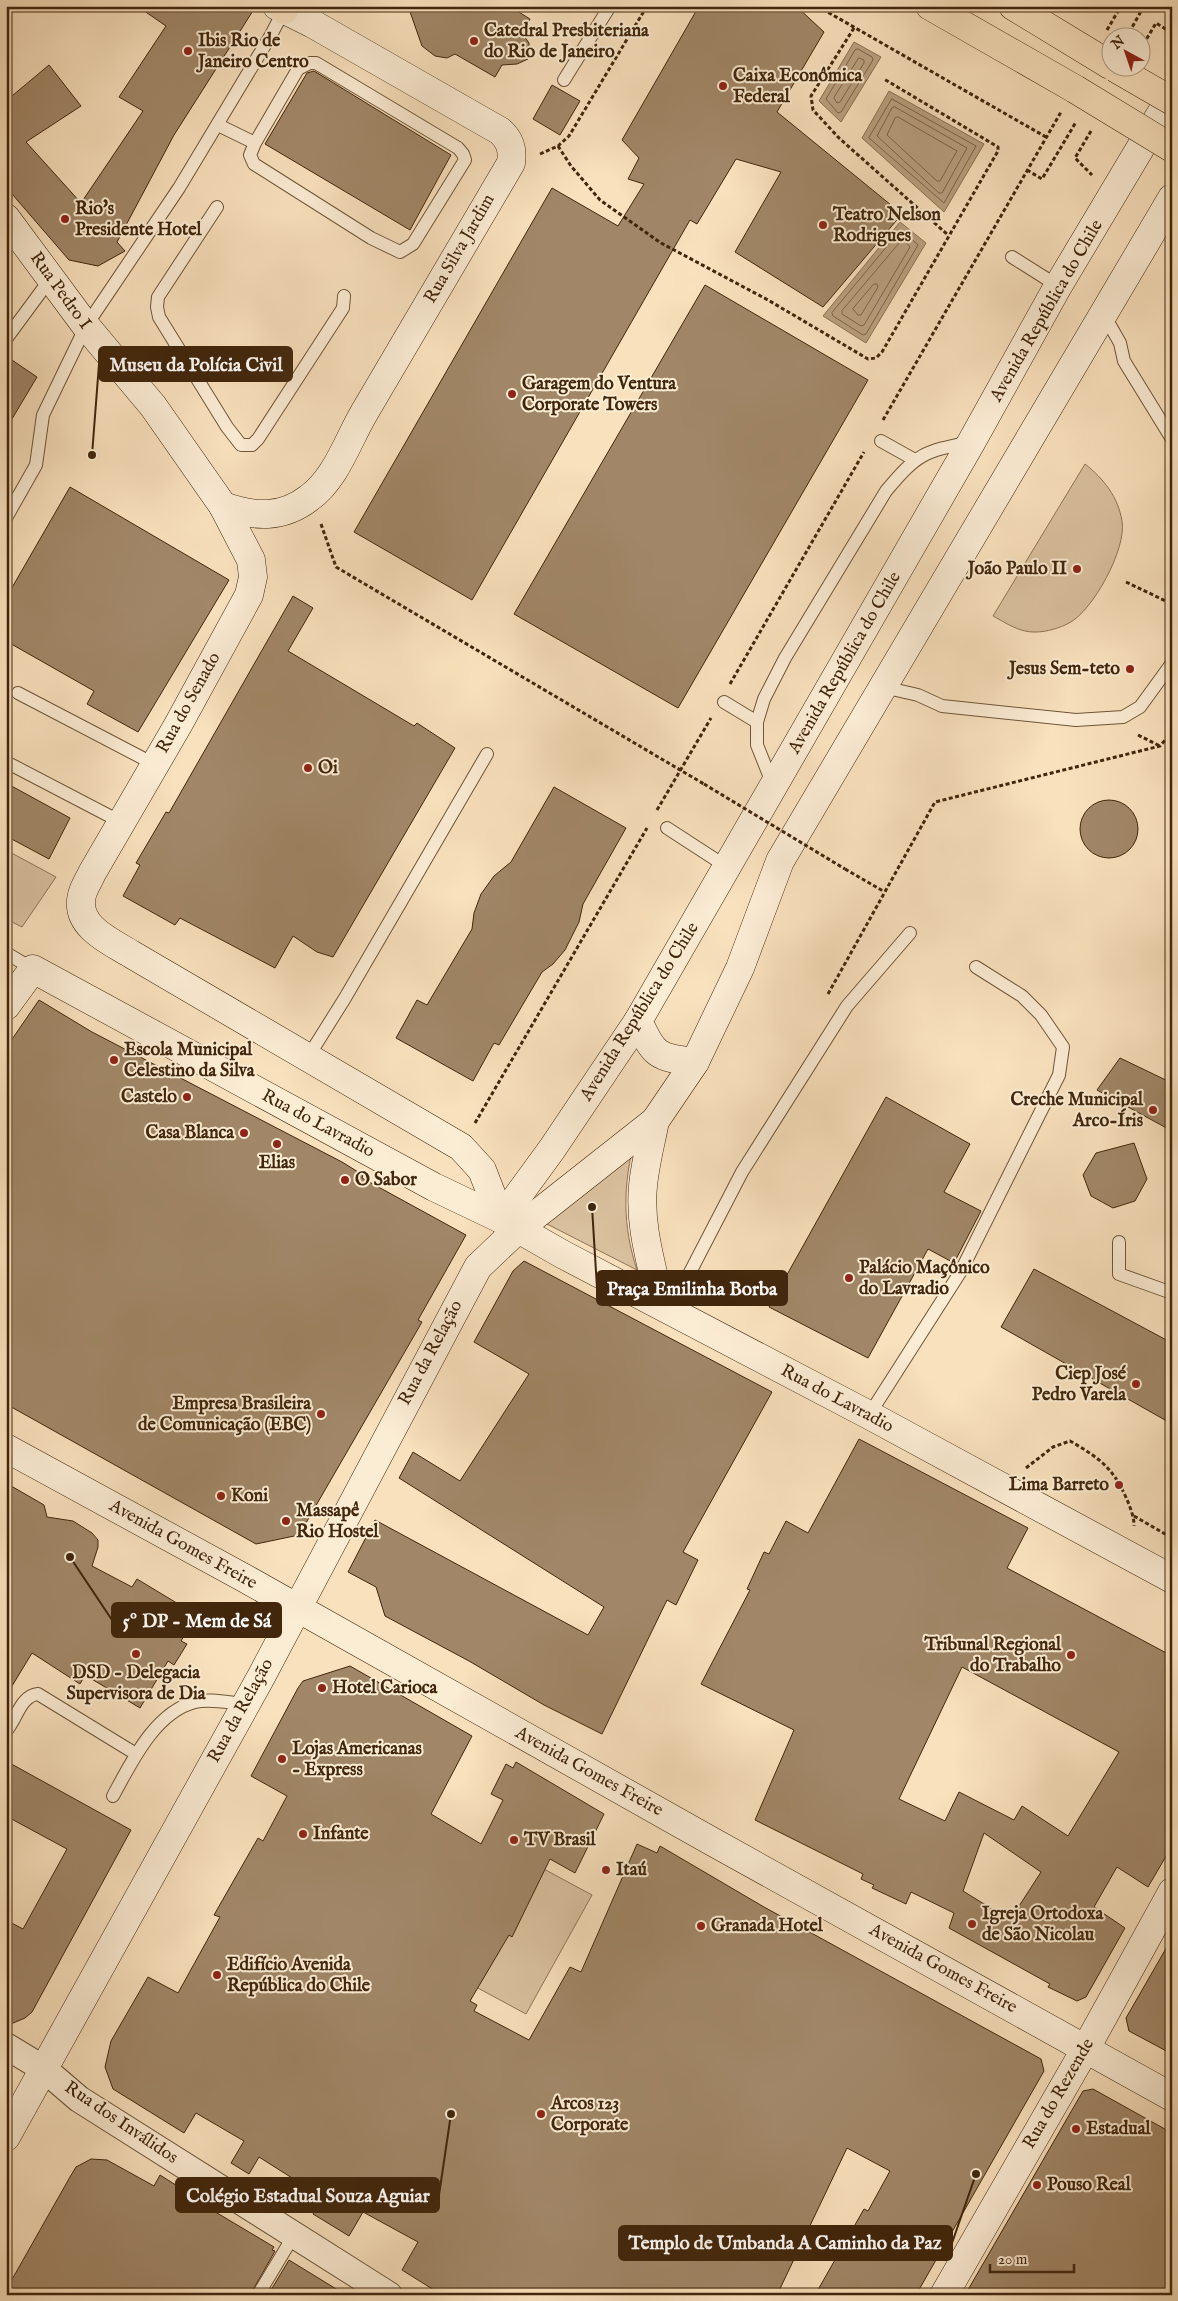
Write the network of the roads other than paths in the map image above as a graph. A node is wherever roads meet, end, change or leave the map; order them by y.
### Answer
1 (610, 6) edge
2 (930, 6) edge
3 (1013, 6) edge
4 (280, 7) edge
5 (1100, 60) edge
6 (1132, 78) edge
7 (564, 80) dead end
8 (1172, 95) edge
9 (1172, 101) edge
10 (218, 125) junction
11 (255, 143) junction
12 (1172, 148) edge
13 (1172, 198) edge
14 (217, 207) dead end
15 (6, 218) edge
16 (1012, 257) dead end
17 (51, 278) junction
18 (1058, 286) junction
19 (344, 296) dead end
20 (1103, 313) junction
21 (86, 326) junction
22 (6, 339) edge
23 (1172, 439) edge
24 (972, 442) junction
25 (875, 443) road end
26 (914, 460) junction
27 (223, 506) junction
28 (6, 518) edge
29 (1172, 663) edge
30 (883, 687) junction
31 (18, 693) dead end
32 (722, 701) road end
33 (757, 722) junction
34 (487, 754) dead end
35 (6, 762) edge
36 (154, 764) junction
37 (774, 787) junction
38 (121, 822) junction
39 (667, 828) dead end
40 (727, 867) junction
41 (910, 933) dead end
42 (6, 953) edge
43 (976, 967) dead end
44 (33, 969) junction
45 (6, 1006) edge
46 (638, 1021) junction
47 (308, 1057) junction
48 (695, 1062) junction
49 (655, 1121) junction
50 (510, 1224) junction
51 (1119, 1242) dead end
52 (1172, 1293) edge
53 (665, 1308) junction
54 (868, 1415) junction
55 (6, 1448) edge
56 (1172, 1579) edge
57 (296, 1608) junction
58 (245, 1704) junction
59 (6, 1731) edge
60 (136, 1754) junction
61 (113, 1796) dead end
62 (1172, 1892) edge
63 (6, 2046) edge
64 (1086, 2048) junction
65 (44, 2069) junction
66 (1172, 2097) edge
67 (6, 2137) edge
68 (294, 2235) junction
69 (258, 2295) edge
70 (388, 2295) edge
71 (944, 2295) edge

1 - 7 lane
2 - 12 main road, bridge
3 - 5 main road
4 - 10 lane, Rua Silva Jardim
4 - 27 street, Rua Silva Jardim
6 - 9 main road, bridge
8 - 18 street, Avenida República do Chile
10 - 11 lane
10 - 21 lane, Rua Silva Jardim
11 - 11 lane
13 - 20 street
14 - 19 lane
15 - 17 street, Rua Pedro I
16 - 18 lane
17 - 21 street, Rua Pedro I
17 - 22 lane
18 - 24 street, Avenida República do Chile
20 - 23 lane
20 - 30 street
21 - 27 street, Rua Pedro I
21 - 28 lane, Rua Silva Jardim
24 - 26 lane
24 - 37 street, Avenida República do Chile
25 - 26 lane
26 - 33 lane
27 - 36 street, Rua do Senado
29 - 30 lane
30 - 48 street
31 - 36 lane
32 - 33 lane
33 - 37 lane
34 - 47 lane
35 - 38 lane
36 - 38 street, Rua do Senado
37 - 40 street, Avenida República do Chile
38 - 47 street, Rua do Senado
39 - 40 lane
40 - 46 street, Avenida República do Chile
41 - 53 lane
42 - 44 lane, Rua do Lavradio
43 - 54 lane
44 - 45 street
44 - 50 street, Rua do Lavradio
46 - 48 street
46 - 50 street, Avenida República do Chile
47 - 50 street
48 - 49 street
49 - 50 street
49 - 53 street
50 - 53 street, Rua do Lavradio
50 - 57 street, Rua da Relação
51 - 52 lane
53 - 54 street, Rua do Lavradio
54 - 56 street, Rua do Lavradio
55 - 57 street, Avenida Gomes Freire
57 - 58 street, Rua da Relação
57 - 64 street, Avenida Gomes Freire
58 - 60 lane
58 - 65 street, Rua da Relação
59 - 60 lane
60 - 61 lane
62 - 64 street, Rua do Rezende
63 - 65 street, Rua dos Inválidos
64 - 66 street, Avenida Gomes Freire
64 - 71 street, Rua do Rezende
65 - 67 street, Rua da Relação
65 - 68 street, Rua dos Inválidos
68 - 69 lane
68 - 70 street, Rua dos Inválidos

